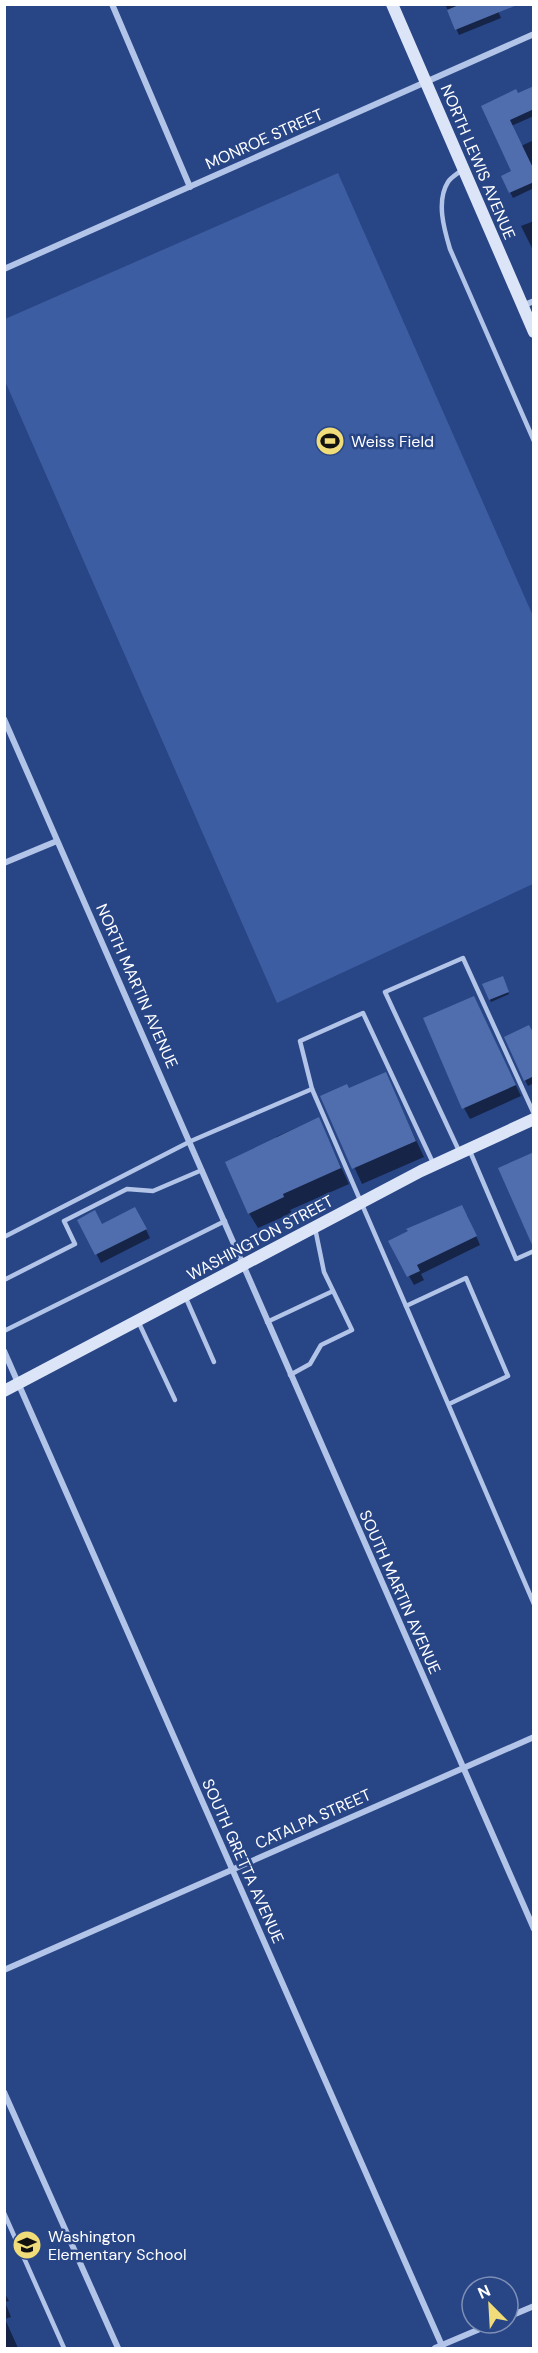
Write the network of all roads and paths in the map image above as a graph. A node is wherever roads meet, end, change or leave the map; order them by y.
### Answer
1 (112, 4) edge
2 (392, 4) edge
3 (534, 34) edge
4 (425, 82) junction
5 (463, 169) junction
6 (190, 187) junction
7 (4, 269) edge
8 (528, 303) edge
9 (534, 332) edge
10 (534, 441) edge
11 (4, 719) edge
12 (57, 841) junction
13 (4, 863) edge
14 (312, 1089) junction
15 (534, 1114) edge
16 (534, 1119) edge
17 (191, 1141) junction
18 (464, 1151) junction
19 (434, 1165) junction
20 (202, 1170) junction
21 (360, 1204) junction
22 (226, 1221) junction
23 (315, 1227) junction
24 (4, 1237) edge
25 (534, 1251) edge
26 (242, 1266) junction
27 (4, 1280) edge
28 (333, 1291) junction
29 (185, 1296) junction
30 (406, 1306) junction
31 (138, 1321) junction
32 (267, 1322) junction
33 (4, 1331) edge
34 (4, 1352) edge
35 (214, 1362) dead end
36 (290, 1375) junction
37 (18, 1384) junction
38 (4, 1391) edge
39 (175, 1400) dead end
40 (450, 1404) junction
41 (534, 1604) edge
42 (534, 1737) edge
43 (463, 1768) junction
44 (232, 1870) junction
45 (534, 1929) edge
46 (4, 1970) edge
47 (4, 2092) edge
48 (7, 2106) edge
49 (4, 2213) edge
50 (534, 2306) edge
51 (520, 2312) edge
52 (468, 2335) edge
53 (440, 2348) edge
54 (64, 2349) edge
55 (118, 2349) edge

1 - 6 street
2 - 4 main road, NORTH LEWIS AVENUE
3 - 4 street, MONROE STREET
4 - 5 main road, NORTH LEWIS AVENUE
4 - 6 street, MONROE STREET
5 - 8 main road, NORTH LEWIS AVENUE
5 - 10 lane
6 - 7 street, MONROE STREET
8 - 9 main road, NORTH LEWIS AVENUE
11 - 12 street, NORTH MARTIN AVENUE
12 - 13 street
12 - 17 street, NORTH MARTIN AVENUE
14 - 17 lane
14 - 19 lane
14 - 21 lane
15 - 18 lane
16 - 18 main road, WASHINGTON STREET
17 - 20 street, NORTH MARTIN AVENUE
17 - 24 lane
18 - 19 main road, WASHINGTON STREET
18 - 25 lane
19 - 21 main road, WASHINGTON STREET
20 - 22 street, NORTH MARTIN AVENUE
20 - 27 lane
21 - 23 main road, WASHINGTON STREET
21 - 30 lane
22 - 26 street, NORTH MARTIN AVENUE
22 - 33 lane
23 - 26 main road, WASHINGTON STREET
23 - 28 lane
26 - 29 main road, WASHINGTON STREET
26 - 32 street, SOUTH MARTIN AVENUE
28 - 32 lane
28 - 36 lane
29 - 31 main road, WASHINGTON STREET
29 - 35 lane
30 - 40 lane
30 - 40 lane
31 - 37 main road, WASHINGTON STREET
31 - 39 lane
32 - 36 street, SOUTH MARTIN AVENUE
34 - 37 street, SOUTH GRETTA AVENUE
36 - 43 street, SOUTH MARTIN AVENUE
37 - 38 main road, WASHINGTON STREET
37 - 44 street, SOUTH GRETTA AVENUE
40 - 41 lane
42 - 43 street, CATALPA STREET
43 - 44 street, CATALPA STREET
43 - 45 street, SOUTH MARTIN AVENUE
44 - 46 street, CATALPA STREET
44 - 53 street, SOUTH GRETTA AVENUE
47 - 48 street
48 - 55 street
49 - 54 lane
50 - 51 street
52 - 53 street

